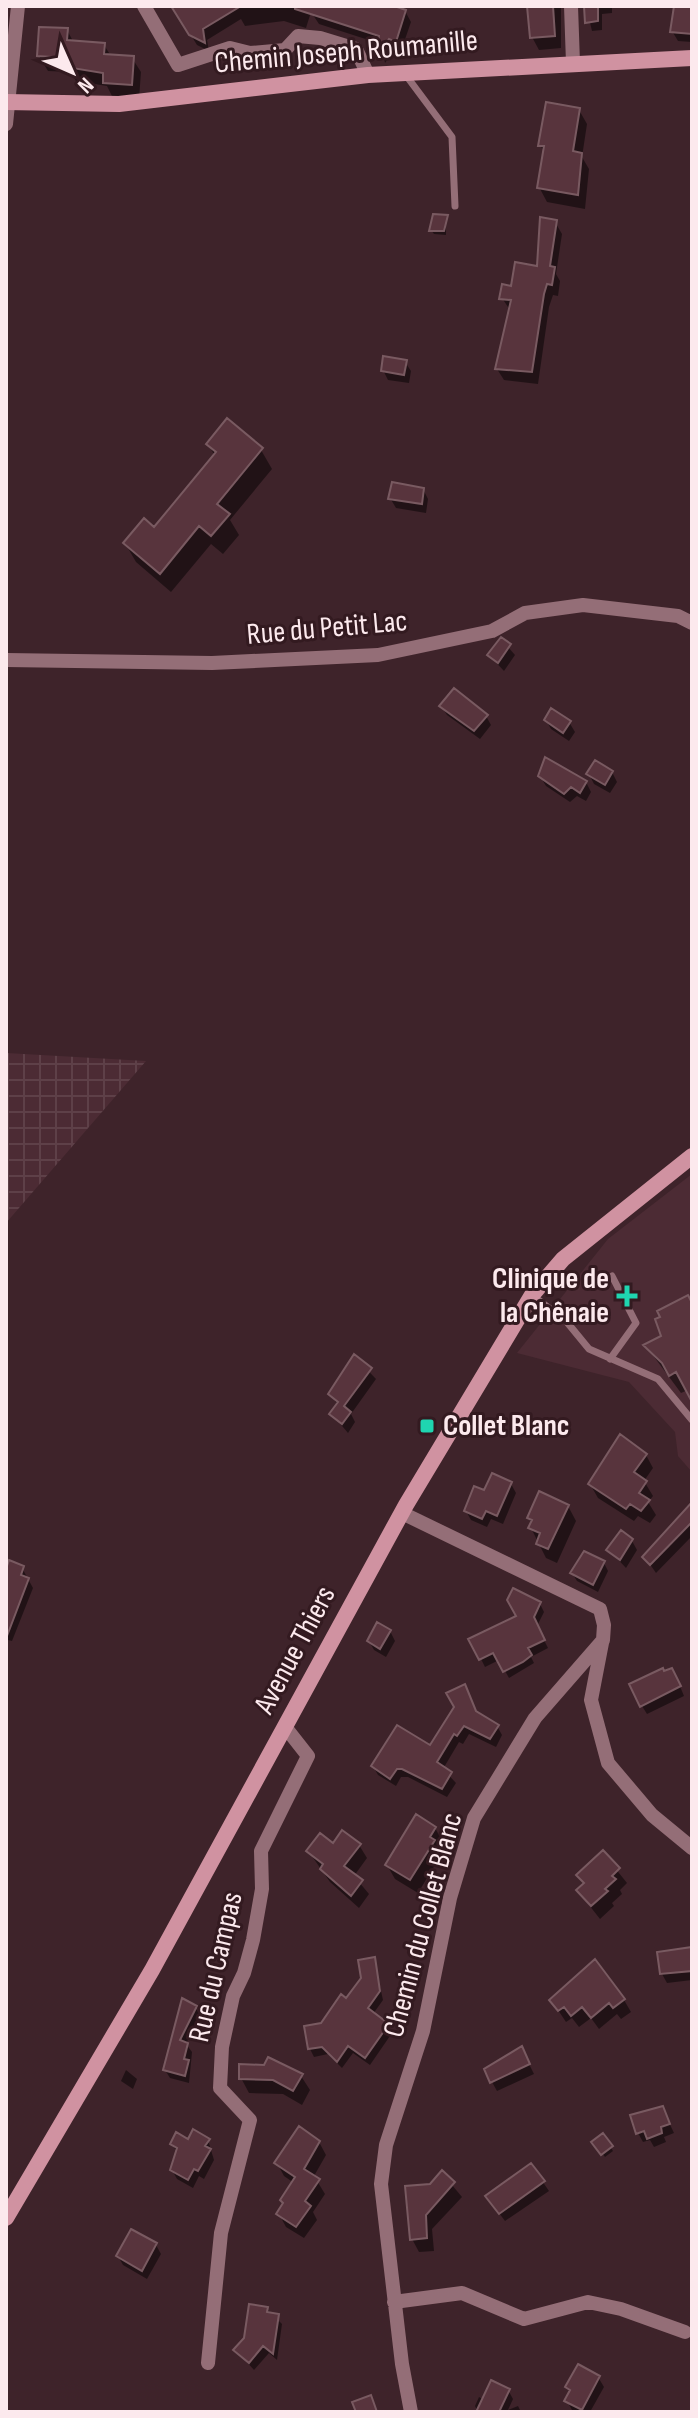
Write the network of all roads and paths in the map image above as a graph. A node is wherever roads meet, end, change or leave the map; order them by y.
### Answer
1 (18, 6) edge
2 (144, 6) edge
3 (571, 6) edge
4 (692, 58) edge
5 (573, 63) junction
6 (404, 72) junction
7 (368, 75) junction
8 (8, 102) edge
9 (6, 124) edge
10 (455, 206) dead end
11 (692, 623) edge
12 (6, 660) edge
13 (692, 1156) edge
14 (612, 1276) dead end
15 (532, 1295) junction
16 (610, 1359) junction
17 (692, 1420) edge
18 (402, 1513) junction
19 (603, 1640) junction
20 (286, 1728) junction
21 (692, 1848) edge
22 (6, 2218) edge
23 (394, 2302) junction
24 (685, 2332) dead end
25 (208, 2363) dead end
26 (411, 2412) edge

1 - 8 street
2 - 7 street
3 - 5 street
4 - 5 main road, Chemin Joseph Roumanille
5 - 6 main road, Chemin Joseph Roumanille
6 - 7 main road, Chemin Joseph Roumanille
6 - 10 lane
7 - 8 main road, Chemin Joseph Roumanille
8 - 9 street
11 - 12 street, Rue du Petit Lac
13 - 15 main road, Avenue Thiers
14 - 16 lane
15 - 16 lane
15 - 18 main road, Avenue Thiers
16 - 17 lane
18 - 19 street
18 - 20 main road, Avenue Thiers
19 - 21 street
19 - 23 street, Chemin du Collet Blanc
20 - 22 main road, Avenue Thiers
20 - 25 street, Rue du Campas
23 - 24 street
23 - 26 street, Chemin du Collet Blanc

